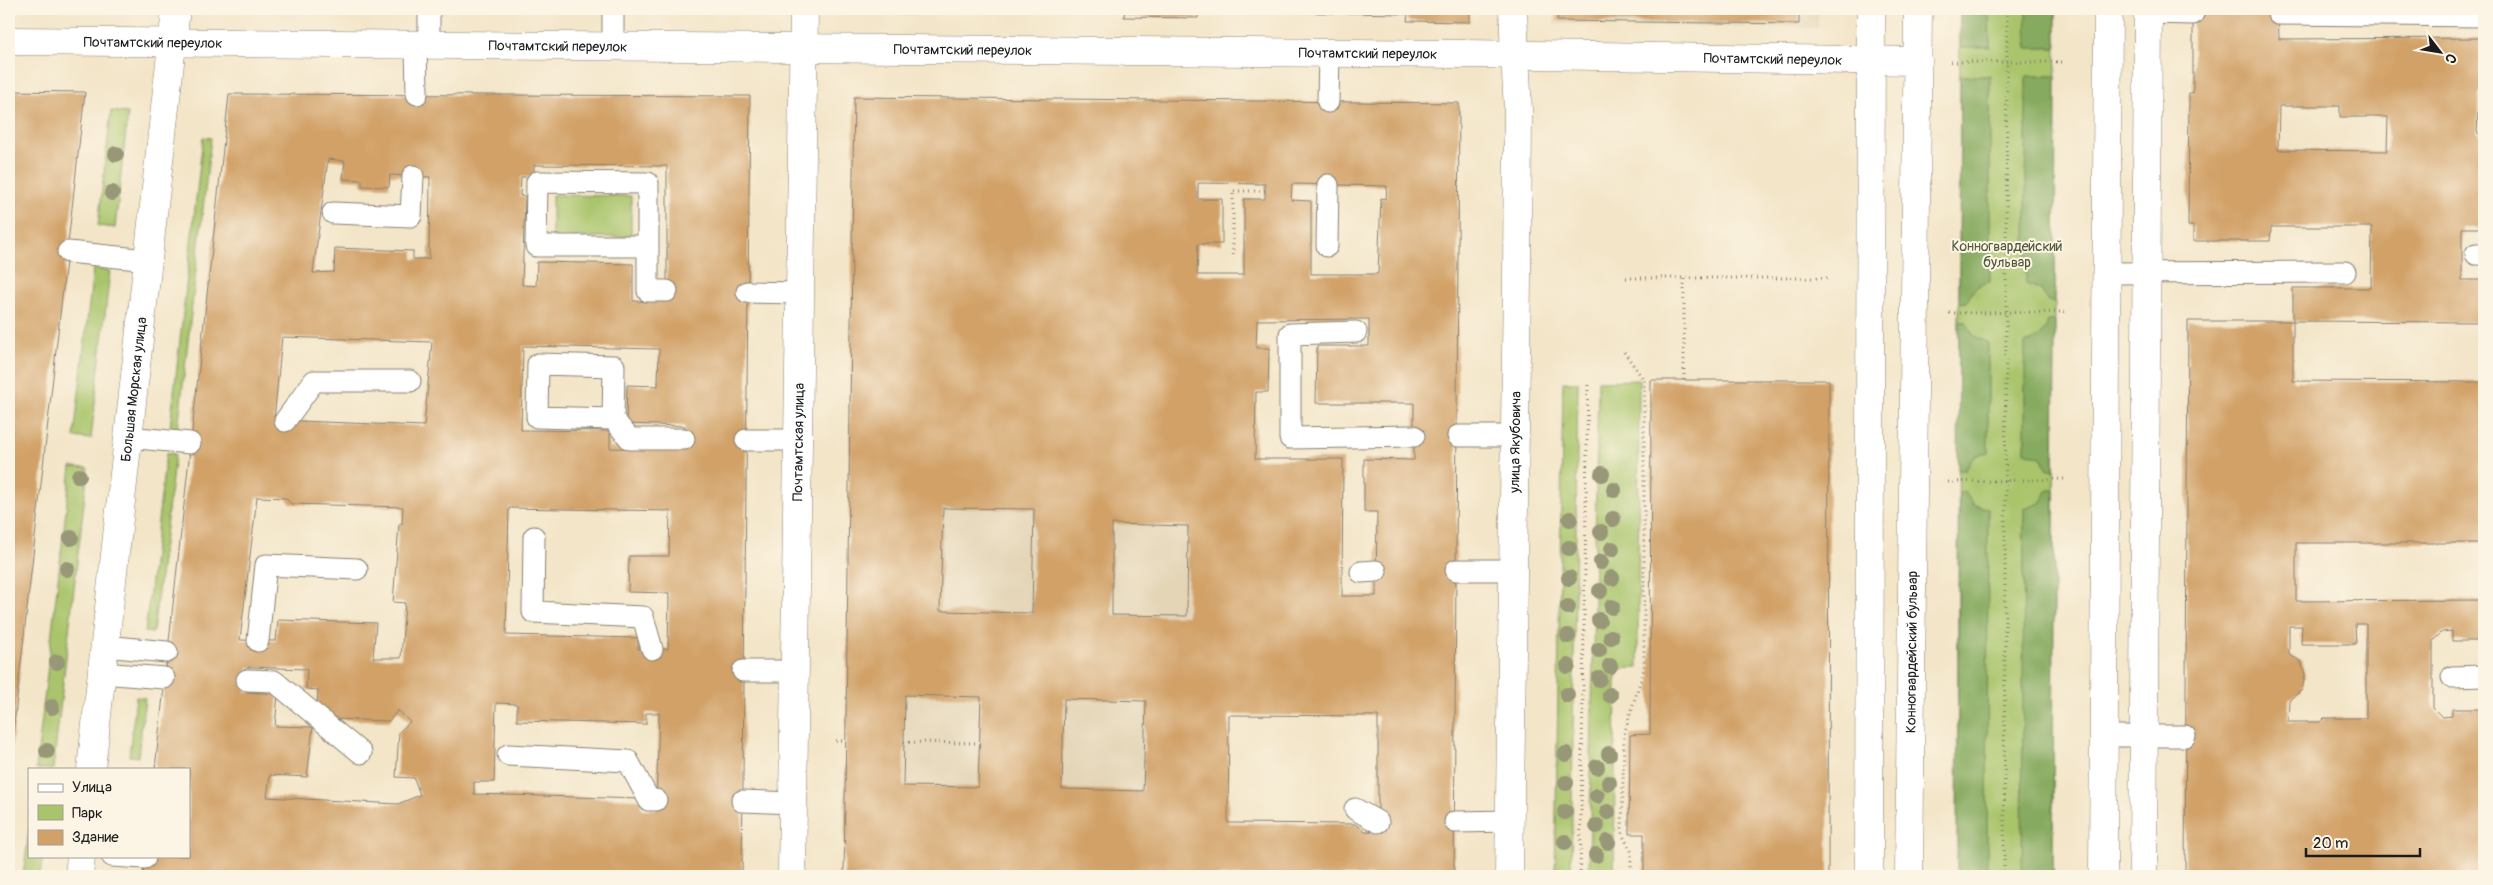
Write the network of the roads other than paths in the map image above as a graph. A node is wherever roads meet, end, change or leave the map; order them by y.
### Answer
1 (176, 9) edge
2 (430, 9) edge
3 (613, 9) edge
4 (804, 9) edge
5 (1512, 9) edge
6 (1871, 9) edge
7 (1918, 9) edge
8 (2108, 9) edge
9 (2148, 11) edge
10 (2193, 14) dead end
11 (2278, 14) dead end
12 (2484, 16) edge
13 (9, 41) edge
14 (172, 43) junction
15 (422, 45) junction
16 (613, 47) junction
17 (804, 49) junction
18 (1329, 53) junction
19 (1515, 55) junction
20 (1871, 60) junction
21 (1918, 61) junction
22 (417, 94) dead end
23 (1328, 102) dead end
24 (412, 176) dead end
25 (1328, 185) dead end
26 (333, 213) dead end
27 (648, 246) junction
28 (1327, 246) dead end
29 (68, 252) dead end
30 (148, 260) junction
31 (2345, 272) dead end
32 (2106, 273) junction
33 (2146, 273) junction
34 (667, 291) dead end
35 (747, 292) dead end
36 (801, 294) junction
37 (1356, 332) dead end
38 (410, 381) dead end
39 (613, 419) dead end
40 (285, 421) dead end
41 (1414, 436) dead end
42 (1458, 436) dead end
43 (1515, 436) junction
44 (128, 437) junction
45 (684, 439) dead end
46 (746, 440) dead end
47 (799, 440) junction
48 (190, 443) dead end
49 (534, 537) dead end
50 (357, 569) dead end
51 (1456, 570) dead end
52 (1513, 570) junction
53 (258, 641) dead end
54 (105, 646) junction
55 (652, 649) dead end
56 (167, 652) dead end
57 (743, 671) dead end
58 (795, 671) junction
59 (102, 673) junction
60 (2484, 676) edge
61 (2452, 677) dead end
62 (164, 678) dead end
63 (247, 680) dead end
64 (2103, 736) junction
65 (2144, 736) junction
66 (2185, 736) dead end
67 (361, 753) dead end
68 (508, 756) dead end
69 (91, 768) edge
70 (656, 800) dead end
71 (742, 801) dead end
72 (793, 803) junction
73 (1355, 809) dead end
74 (1511, 821) junction
75 (1378, 822) dead end
76 (1455, 822) dead end
77 (81, 858) edge
78 (79, 876) edge
79 (792, 876) edge
80 (1508, 876) edge
81 (1869, 876) edge
82 (1909, 876) edge
83 (2103, 876) edge
84 (2143, 876) edge

1 - 14 street, Большая Морская улица
2 - 15 lane
3 - 16 lane
4 - 17 street, Почтамтская улица
5 - 19 street, улица Якубовича
6 - 20 street
7 - 21 street, Конногвардейский бульвар
8 - 32 street
9 - 10 lane
9 - 33 street
11 - 12 lane
13 - 14 street, Почтамтский переулок
14 - 15 street, Почтамтский переулок
14 - 30 street, Большая Морская улица
15 - 16 street, Почтамтский переулок
15 - 22 lane
16 - 17 street, Почтамтский переулок
17 - 18 street, Почтамтский переулок
17 - 36 street, Почтамтская улица
18 - 19 street, Почтамтский переулок
18 - 23 lane
19 - 20 street, Почтамтский переулок
19 - 43 street, улица Якубовича
20 - 21 street, Почтамтский переулок
20 - 81 street
21 - 82 street, Конногвардейский бульвар
24 - 26 lane
25 - 28 lane
27 - 27 lane
27 - 34 lane
29 - 30 lane
30 - 44 street, Большая Морская улица
31 - 33 lane
32 - 33 lane
32 - 64 street
33 - 65 street
35 - 36 lane
36 - 47 street, Почтамтская улица
37 - 41 lane
38 - 40 lane
39 - 45 lane
42 - 43 lane
43 - 52 street, улица Якубовича
44 - 48 lane
44 - 54 street, Большая Морская улица
46 - 47 lane
47 - 58 street, Почтамтская улица
49 - 55 lane
50 - 53 lane
51 - 52 lane
52 - 74 street, улица Якубовича
54 - 56 lane
54 - 59 street, Большая Морская улица
57 - 58 lane
58 - 72 street, Почтамтская улица
59 - 62 lane
59 - 69 street, Большая Морская улица
60 - 61 lane
63 - 67 lane
64 - 65 lane
64 - 83 street
65 - 66 lane
65 - 84 street
68 - 70 lane
71 - 72 lane
72 - 79 street, Почтамтская улица
73 - 75 lane
74 - 76 lane
74 - 80 street, улица Якубовича
77 - 78 street

